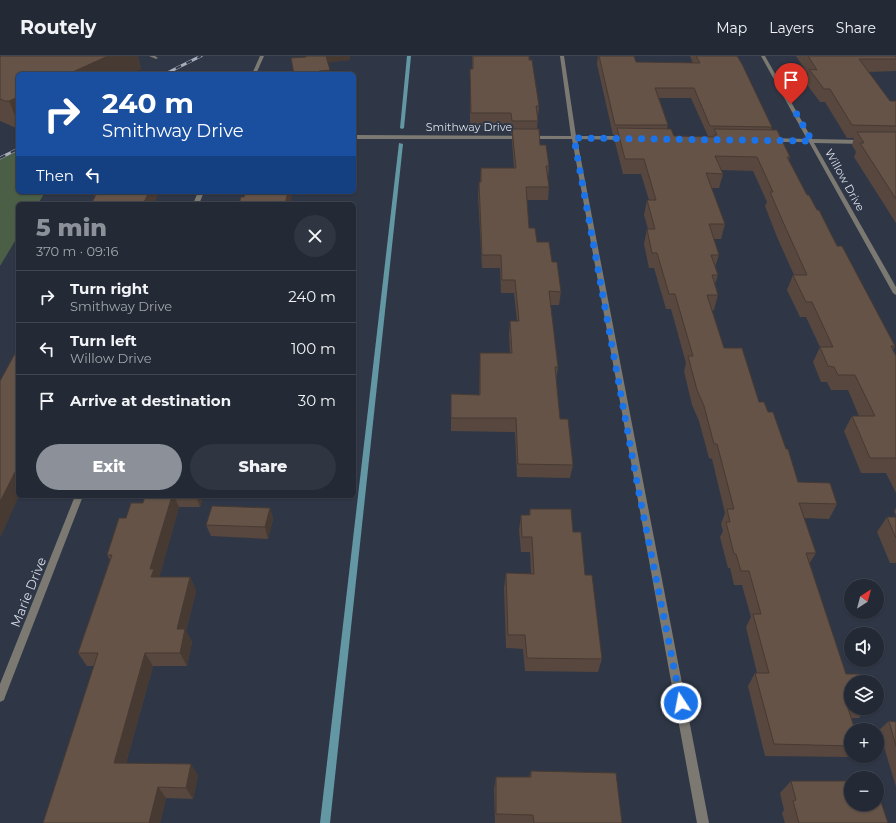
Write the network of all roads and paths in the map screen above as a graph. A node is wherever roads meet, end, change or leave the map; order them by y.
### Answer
1 (262, 56) edge
2 (562, 56) edge
3 (763, 56) edge
4 (255, 72) edge
5 (356, 137) edge
6 (574, 138) junction
7 (630, 138) edge
8 (764, 140) edge
9 (812, 141) junction
10 (873, 142) edge
11 (896, 293) edge
12 (79, 498) edge
13 (0, 697) edge
14 (703, 823) edge

1 - 4 street
2 - 6 street
3 - 9 street, Willow Drive
5 - 6 street, Smithway Drive
6 - 7 street, Smithway Drive
6 - 14 street
8 - 9 street
9 - 10 street
9 - 11 street, Willow Drive
12 - 13 street, Marie Drive

